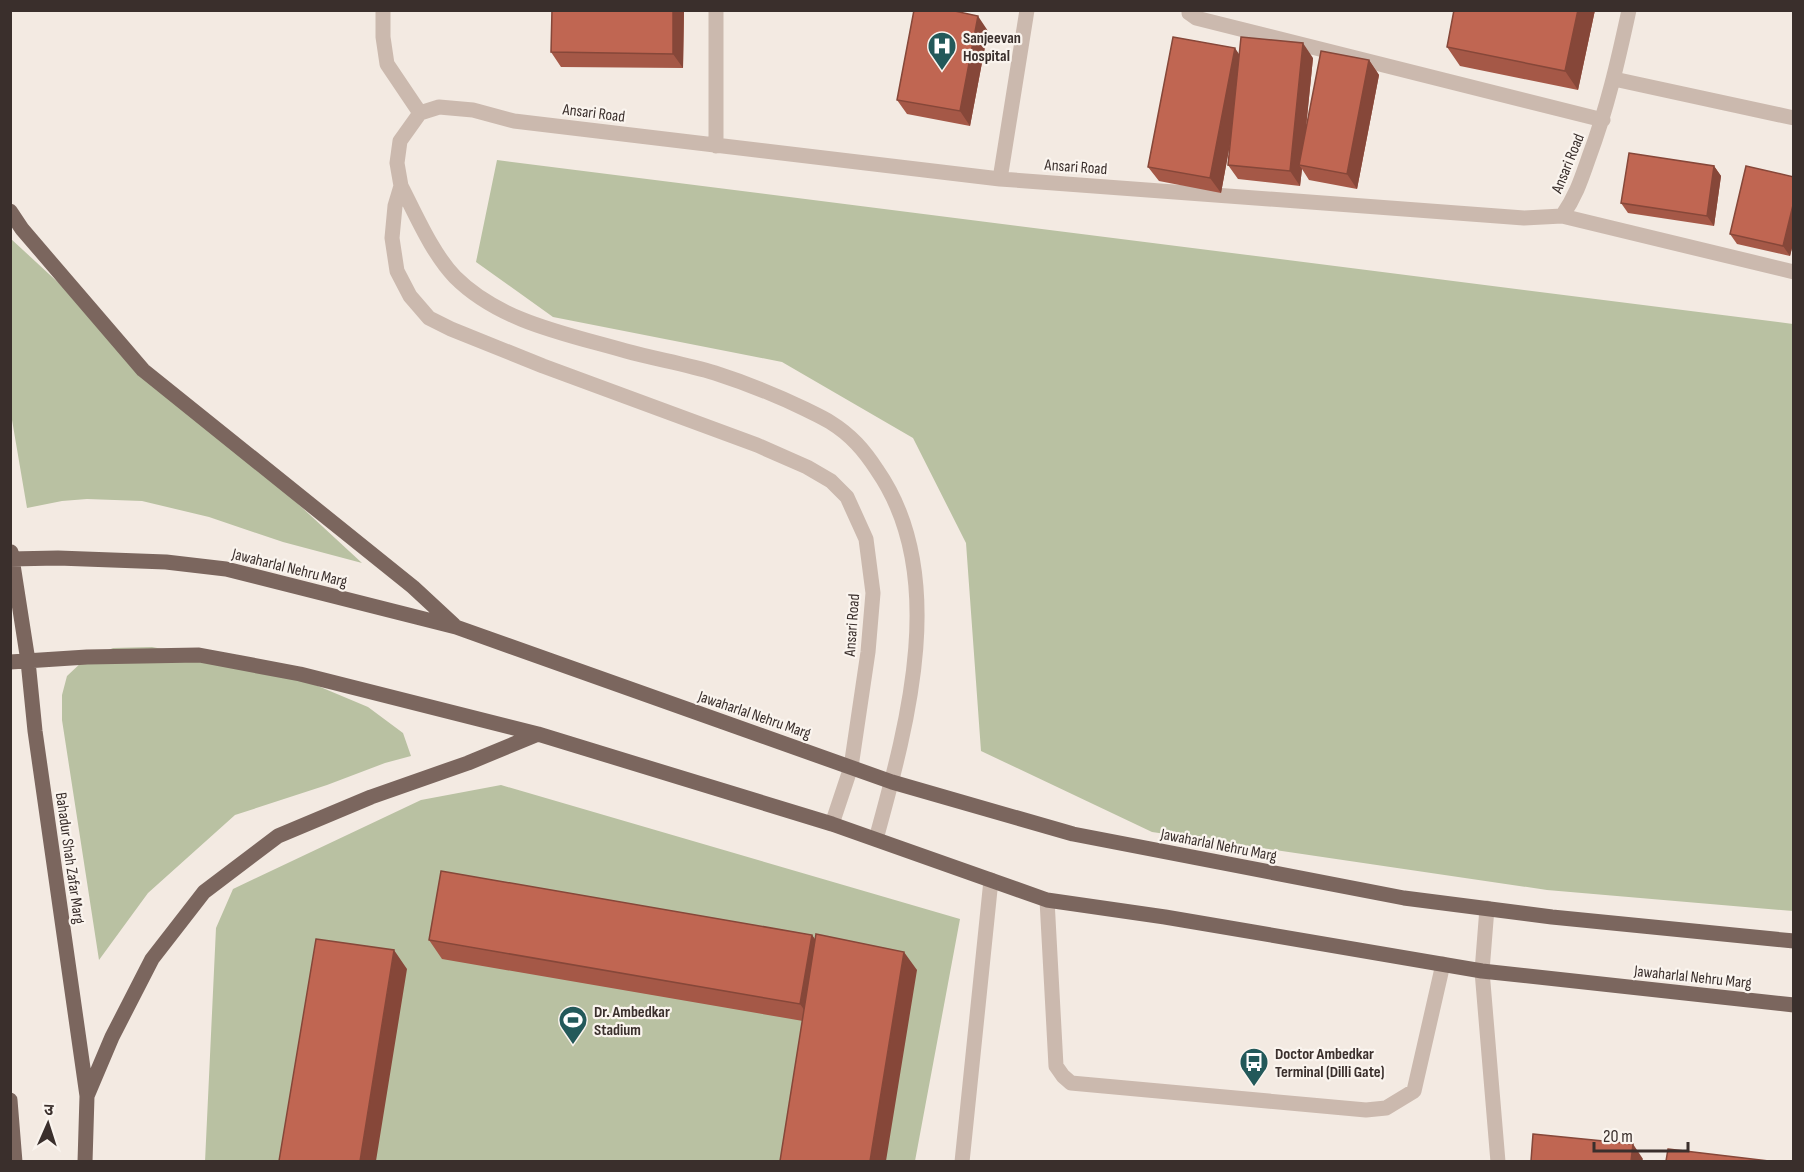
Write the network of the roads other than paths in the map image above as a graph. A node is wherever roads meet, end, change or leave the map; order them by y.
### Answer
1 (383, 10) edge
2 (716, 10) edge
3 (1027, 10) edge
4 (1189, 10) edge
5 (1629, 10) edge
6 (1614, 79) junction
7 (420, 113) junction
8 (1794, 118) edge
9 (1603, 120) junction
10 (716, 146) junction
11 (1000, 179) junction
12 (401, 186) junction
13 (10, 211) edge
14 (1562, 216) junction
15 (1794, 272) edge
16 (11, 556) edge
17 (456, 627) junction
18 (28, 661) junction
19 (10, 662) edge
20 (538, 734) junction
21 (851, 767) junction
22 (892, 782) junction
23 (832, 824) junction
24 (876, 839) junction
25 (991, 880) junction
26 (1047, 900) junction
27 (1487, 908) junction
28 (1794, 941) edge
29 (1443, 964) junction
30 (1482, 971) junction
31 (1794, 1005) edge
32 (87, 1096) junction
33 (10, 1100) edge
34 (14, 1155) edge
35 (85, 1161) edge
36 (962, 1161) edge
37 (1498, 1161) edge

1 - 7 street
2 - 10 street
3 - 11 street
4 - 9 street
5 - 6 street, Ansari Road
6 - 8 street
6 - 9 street, Ansari Road
7 - 10 street, Ansari Road
7 - 12 street, Ansari Road
9 - 14 street, Ansari Road
10 - 11 street, Ansari Road
11 - 14 street, Ansari Road
12 - 21 street, Ansari Road
12 - 22 street
13 - 17 main road
14 - 15 street
16 - 17 main road, Jawaharlal Nehru Marg
16 - 18 main road, Bahadur Shah Zafar Marg
17 - 21 main road, Jawaharlal Nehru Marg
18 - 19 main road, Jawaharlal Nehru Marg
18 - 20 main road, Jawaharlal Nehru Marg
18 - 32 main road, Bahadur Shah Zafar Marg
20 - 23 main road, Jawaharlal Nehru Marg
20 - 32 main road
21 - 22 main road, Jawaharlal Nehru Marg
21 - 23 street, Ansari Road
22 - 24 street
22 - 27 main road, Jawaharlal Nehru Marg
23 - 24 main road, Jawaharlal Nehru Marg
24 - 25 main road, Jawaharlal Nehru Marg
25 - 26 main road, Jawaharlal Nehru Marg
25 - 36 street
26 - 29 main road, Jawaharlal Nehru Marg
26 - 29 street
27 - 28 main road, Jawaharlal Nehru Marg
27 - 30 street
29 - 30 main road, Jawaharlal Nehru Marg
30 - 31 main road, Jawaharlal Nehru Marg
30 - 37 street
32 - 35 main road, Bahadur Shah Zafar Marg
33 - 34 main road

